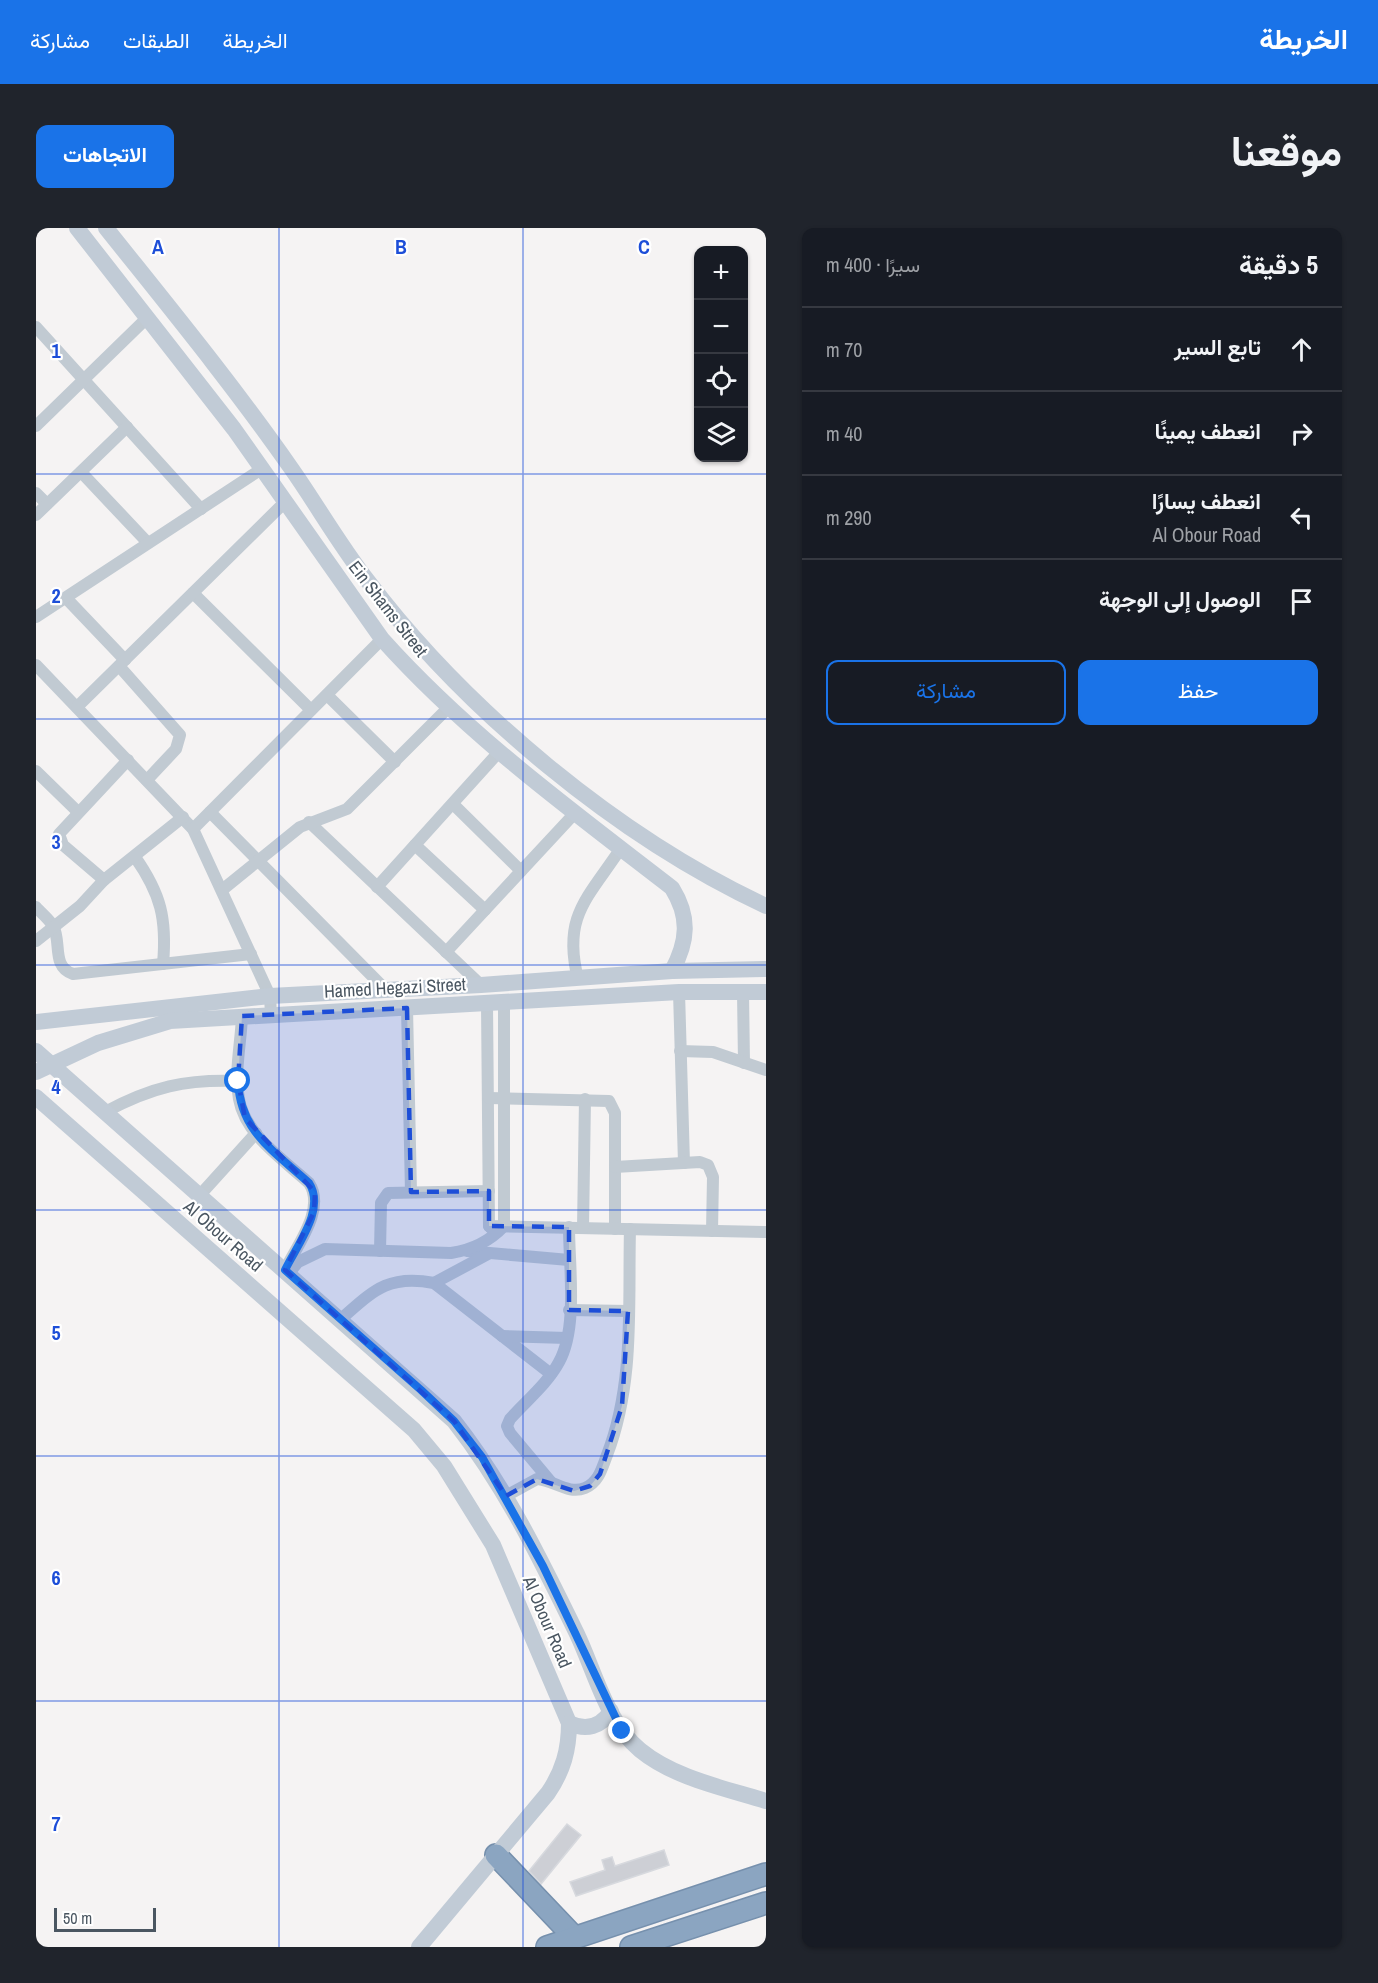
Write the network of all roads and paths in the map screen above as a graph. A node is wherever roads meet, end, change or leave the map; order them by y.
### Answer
1 (77, 228) edge
2 (106, 228) edge
3 (148, 317) junction
4 (36, 327) edge
5 (84, 379) junction
6 (36, 426) edge
7 (127, 427) junction
8 (262, 468) junction
9 (81, 471) junction
10 (36, 493) edge
11 (285, 502) junction
12 (47, 504) junction
13 (201, 509) junction
14 (36, 515) edge
15 (148, 543) junction
16 (193, 593) junction
17 (66, 598) junction
18 (36, 617) edge
19 (382, 639) junction
20 (122, 663) junction
21 (36, 665) edge
22 (327, 694) junction
23 (77, 707) junction
24 (448, 708) junction
25 (311, 710) junction
26 (498, 753) junction
27 (128, 760) junction
28 (395, 762) junction
29 (36, 771) edge
30 (147, 780) junction
31 (453, 804) junction
32 (78, 812) junction
33 (210, 812) junction
34 (575, 813) junction
35 (183, 818) junction
36 (309, 822) junction
37 (193, 829) junction
38 (415, 845) junction
39 (621, 849) junction
40 (135, 857) junction
41 (258, 861) junction
42 (521, 871) junction
43 (104, 880) junction
44 (377, 887) junction
45 (222, 890) junction
46 (766, 906) edge
47 (36, 907) edge
48 (485, 910) junction
49 (54, 926) junction
50 (36, 940) edge
51 (446, 952) junction
52 (251, 954) junction
53 (163, 964) junction
54 (766, 969) edge
55 (672, 971) junction
56 (578, 979) junction
57 (481, 985) junction
58 (385, 989) junction
59 (679, 992) junction
60 (743, 992) junction
61 (766, 992) edge
62 (270, 996) junction
63 (504, 1002) junction
64 (487, 1003) junction
65 (407, 1008) junction
66 (271, 1015) junction
67 (242, 1016) junction
68 (36, 1022) edge
69 (36, 1051) edge
70 (680, 1051) junction
71 (744, 1063) junction
72 (52, 1065) junction
73 (766, 1070) edge
74 (36, 1072) edge
75 (238, 1081) junction
76 (36, 1097) edge
77 (489, 1098) junction
78 (505, 1098) junction
79 (585, 1099) junction
80 (105, 1112) junction
81 (256, 1133) junction
82 (684, 1163) junction
83 (615, 1167) junction
84 (489, 1191) junction
85 (411, 1192) junction
86 (200, 1195) junction
87 (569, 1227) junction
88 (583, 1228) junction
89 (497, 1229) junction
90 (615, 1229) junction
91 (630, 1229) junction
92 (712, 1231) junction
93 (766, 1232) edge
94 (380, 1251) junction
95 (465, 1251) junction
96 (488, 1254) junction
97 (531, 1258) junction
98 (569, 1260) junction
99 (287, 1271) junction
100 (569, 1274) junction
101 (434, 1283) junction
102 (570, 1310) junction
103 (628, 1311) junction
104 (341, 1320) junction
105 (502, 1336) junction
106 (567, 1338) junction
107 (551, 1374) junction
108 (552, 1482) junction
109 (506, 1496) junction
110 (611, 1711) junction
111 (569, 1723) junction
112 (766, 1801) edge
113 (496, 1855) junction
114 (766, 1874) edge
115 (766, 1903) edge
116 (575, 1938) junction
117 (420, 1947) edge
118 (547, 1947) edge
119 (631, 1947) edge

1 - 3 street, Ein Shams Street
2 - 46 street, Ein Shams Street
3 - 5 street
3 - 8 street, Ein Shams Street
4 - 5 street
5 - 6 street
5 - 7 street
7 - 9 street
7 - 13 street
8 - 11 street, Ein Shams Street
8 - 13 street
9 - 12 street
9 - 15 street
10 - 12 street
11 - 16 street
11 - 19 street, Ein Shams Street
12 - 14 street
13 - 15 street
15 - 17 street
16 - 20 street
16 - 25 street
17 - 18 street
17 - 20 street
19 - 22 street
19 - 24 street, Ein Shams Street
20 - 23 street
20 - 30 street
21 - 23 street
22 - 25 street
22 - 28 street
23 - 27 street
24 - 26 street, Ein Shams Street
24 - 28 street
25 - 33 street
26 - 31 street
26 - 34 street, Ein Shams Street
27 - 30 street
27 - 32 street
28 - 36 street
29 - 32 street
30 - 35 street
31 - 38 street
31 - 42 street
32 - 43 street
33 - 37 street
33 - 41 street
34 - 39 street, Ein Shams Street
34 - 42 street
35 - 37 street
35 - 40 street
36 - 41 street
36 - 44 street
37 - 45 street
38 - 44 street
38 - 48 street
39 - 55 street, Ein Shams Street
39 - 56 street
40 - 43 street
40 - 53 street
41 - 45 street
41 - 58 street
42 - 48 street
43 - 49 street
44 - 51 street
45 - 52 street
47 - 49 street
48 - 51 street
49 - 50 street
49 - 53 street
51 - 57 street
52 - 53 street
52 - 62 street
54 - 55 street, Hamed Hegazi Street
55 - 56 street, Hamed Hegazi Street
56 - 57 street, Hamed Hegazi Street
57 - 58 street, Hamed Hegazi Street
58 - 62 street, Hamed Hegazi Street
59 - 60 street, Hamed Hegazi Street
59 - 63 street, Hamed Hegazi Street
59 - 70 street
60 - 61 street, Hamed Hegazi Street
60 - 71 street
62 - 66 street
62 - 68 street, Hamed Hegazi Street
63 - 64 street, Hamed Hegazi Street
63 - 78 street
64 - 65 street, Hamed Hegazi Street
64 - 77 street
65 - 66 street, Hamed Hegazi Street
65 - 85 street
66 - 67 street, Hamed Hegazi Street
67 - 72 street, Hamed Hegazi Street
67 - 75 street
69 - 72 street, Al Obour Road
70 - 71 street
70 - 82 street
71 - 73 street
72 - 74 street, Hamed Hegazi Street
72 - 80 street, Al Obour Road
75 - 80 street
75 - 81 street
76 - 111 street, Al Obour Road
77 - 78 street
77 - 84 street
78 - 79 street
78 - 89 street
79 - 83 street
79 - 88 street
80 - 86 street, Al Obour Road
81 - 86 street
81 - 99 street
82 - 83 street
82 - 92 street
83 - 90 street
84 - 85 street
84 - 89 street
85 - 94 street
86 - 99 street, Al Obour Road
87 - 88 street
87 - 89 street
87 - 98 street
88 - 90 street
89 - 95 street
90 - 91 street
91 - 92 street
91 - 103 street
92 - 93 street
94 - 95 street
94 - 99 street
95 - 96 street
96 - 97 street
96 - 101 street
97 - 98 street
97 - 100 street
98 - 100 street
99 - 104 street, Al Obour Road
100 - 102 street
101 - 104 street
101 - 105 street
102 - 103 street
102 - 106 street
103 - 108 street
104 - 109 street, Al Obour Road
105 - 106 street
105 - 107 street
106 - 107 street
107 - 108 street
108 - 109 street
109 - 110 street, Al Obour Road
110 - 111 street
110 - 112 street, Al Obour Road
111 - 113 street, Al Obour Road
113 - 116 highway
113 - 117 street, Al Obour Road
114 - 116 highway
115 - 119 highway
116 - 118 highway

